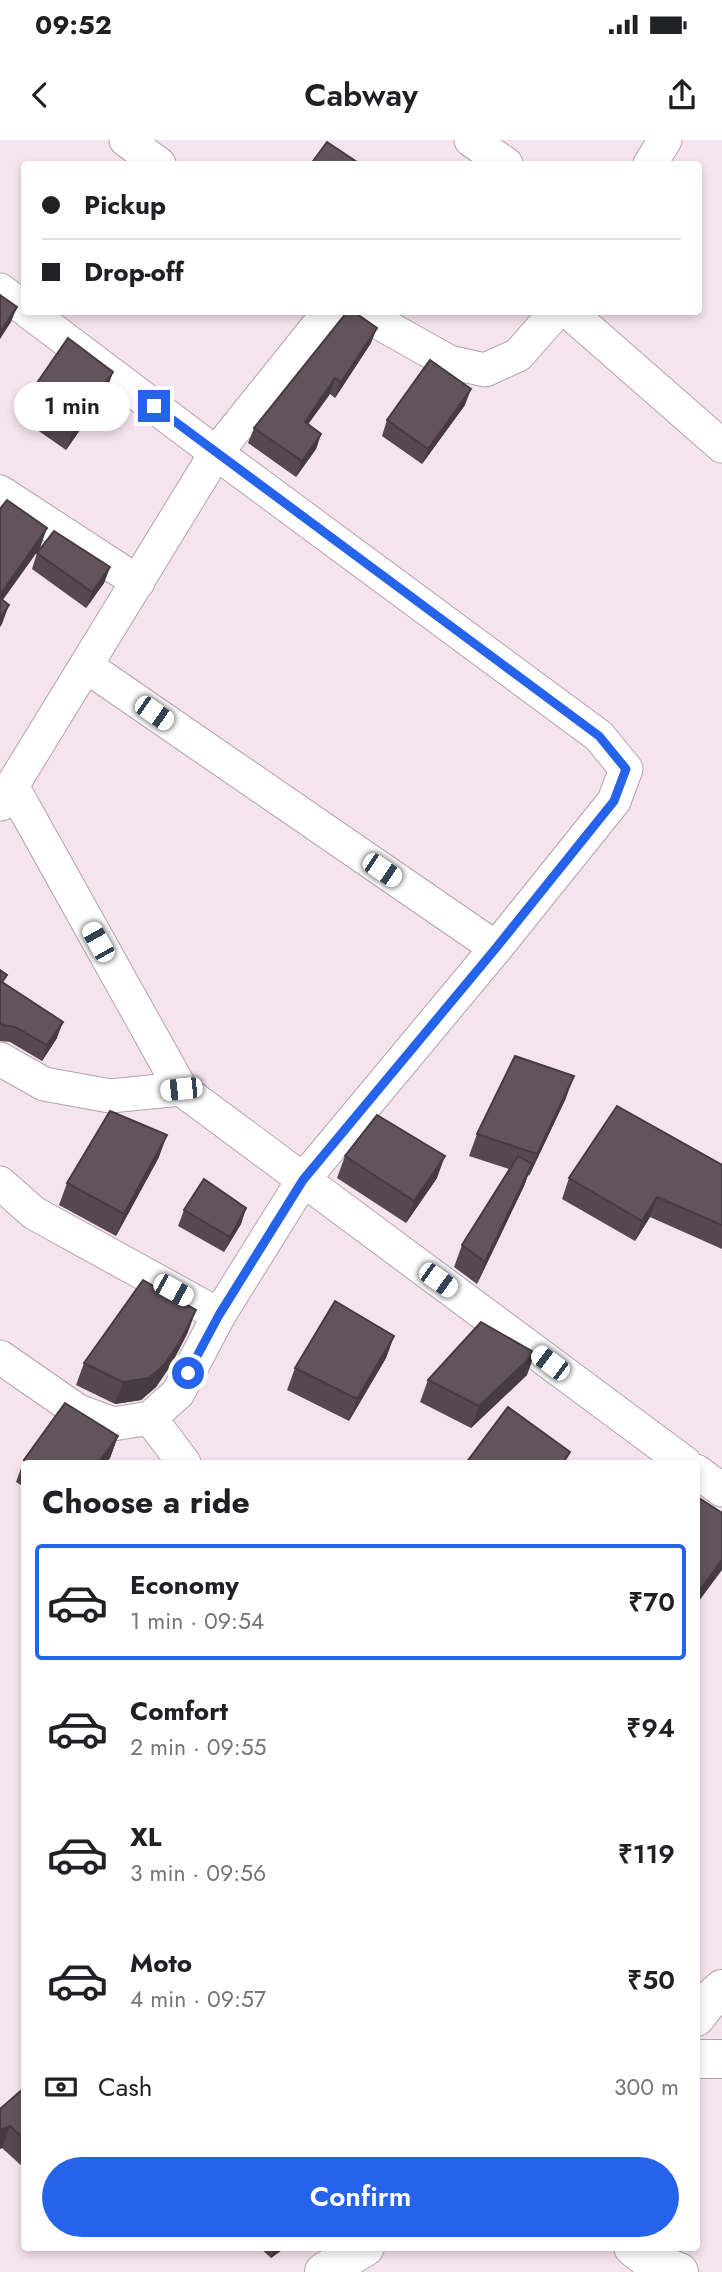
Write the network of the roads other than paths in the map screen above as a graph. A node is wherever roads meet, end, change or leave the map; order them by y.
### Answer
1 (126, 140) edge
2 (471, 140) edge
3 (665, 140) edge
4 (155, 161) edge
5 (502, 161) edge
6 (652, 161) edge
7 (0, 290) edge
8 (21, 306) edge
9 (33, 315) edge
10 (327, 315) edge
11 (365, 315) edge
12 (553, 315) edge
13 (572, 315) edge
14 (722, 446) edge
15 (216, 453) junction
16 (0, 492) edge
17 (138, 582) junction
18 (86, 666) junction
19 (6, 796) edge
20 (496, 948) junction
21 (0, 1059) edge
22 (181, 1089) junction
23 (303, 1180) junction
24 (0, 1183) edge
25 (219, 1315) junction
26 (0, 1357) edge
27 (150, 1418) junction
28 (182, 1460) edge
29 (681, 1460) edge
30 (700, 1474) edge
31 (722, 1490) edge
32 (722, 1989) edge
33 (700, 2012) edge
34 (700, 2059) edge
35 (722, 2059) edge
36 (358, 2251) edge
37 (324, 2272) edge

1 - 4 street
2 - 5 street
3 - 6 street
7 - 8 street
9 - 15 street
10 - 15 street
11 - 12 street
13 - 14 street
15 - 17 street
15 - 20 street
16 - 17 street
17 - 18 street
18 - 19 street
18 - 20 street
19 - 22 street
20 - 23 street
21 - 22 street
22 - 23 street
23 - 25 street
23 - 29 street
24 - 25 street
25 - 27 street
26 - 27 street
27 - 28 street
30 - 31 street
32 - 33 main road
34 - 35 main road
36 - 37 main road

